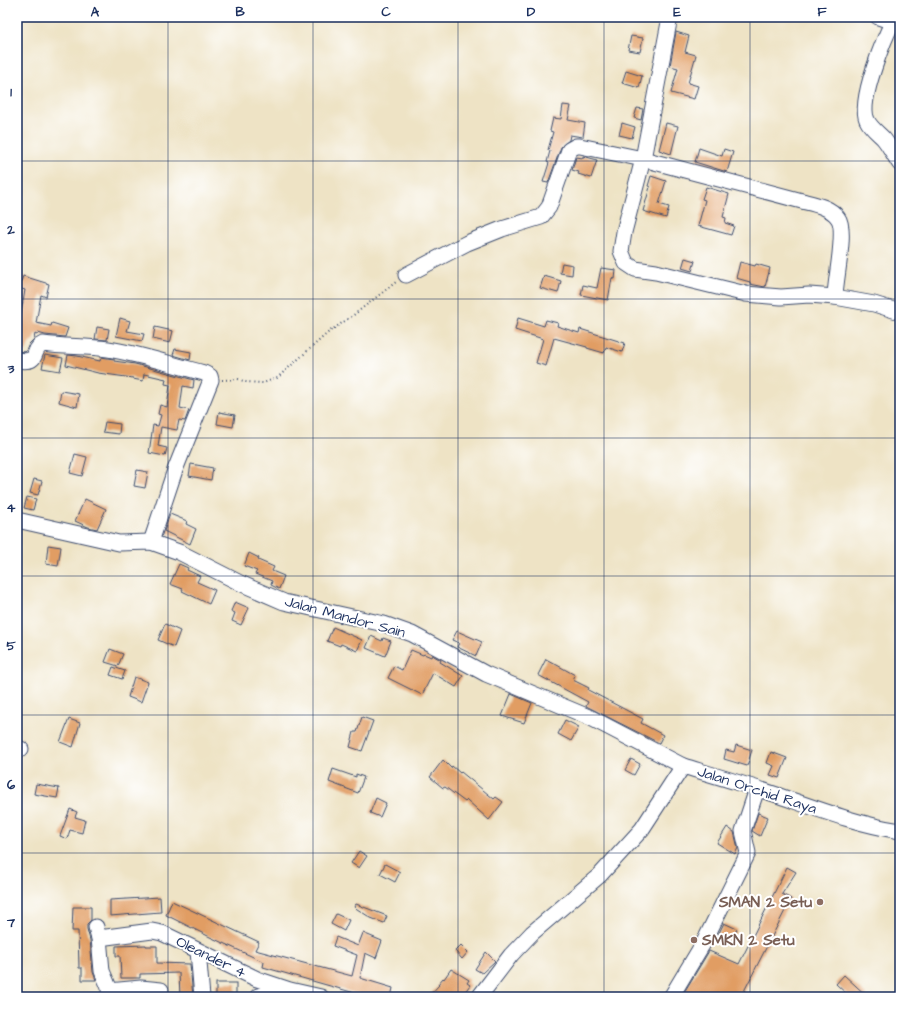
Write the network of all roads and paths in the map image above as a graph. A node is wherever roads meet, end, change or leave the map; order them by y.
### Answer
1 (32, 17) edge
2 (670, 17) edge
3 (878, 17) edge
4 (894, 19) edge
5 (17, 21) edge
6 (643, 159) junction
7 (900, 164) edge
8 (406, 275) joint
9 (836, 297) junction
10 (900, 312) edge
11 (17, 360) edge
12 (211, 380) junction
13 (17, 520) edge
14 (151, 542) junction
15 (683, 766) junction
16 (757, 789) junction
17 (900, 831) edge
18 (198, 951) junction
19 (257, 979) junction
20 (161, 990) dead end
21 (290, 990) junction
22 (141, 993) edge
23 (111, 994) edge
24 (202, 997) edge
25 (258, 997) edge
26 (321, 997) edge
27 (479, 997) edge
28 (671, 997) edge

1 - 5 path
2 - 6 street
3 - 4 street
4 - 7 street
6 - 8 street
6 - 9 street
6 - 9 street
8 - 12 path
9 - 10 street
11 - 12 street
12 - 14 street
13 - 14 street, Jalan Mandor Sain
14 - 15 street, Jalan Mandor Sain
15 - 16 street, Jalan Orchid Raya
15 - 27 street, Jalan Orchid Raya
16 - 17 street, Jalan Orchid Raya
16 - 28 street
18 - 19 street, Oleander 4
18 - 23 street, Oleander 4
18 - 24 street
19 - 21 street, Oleander 4
19 - 25 street
20 - 22 street
21 - 25 street
21 - 26 street, Oleander 4
22 - 23 street

